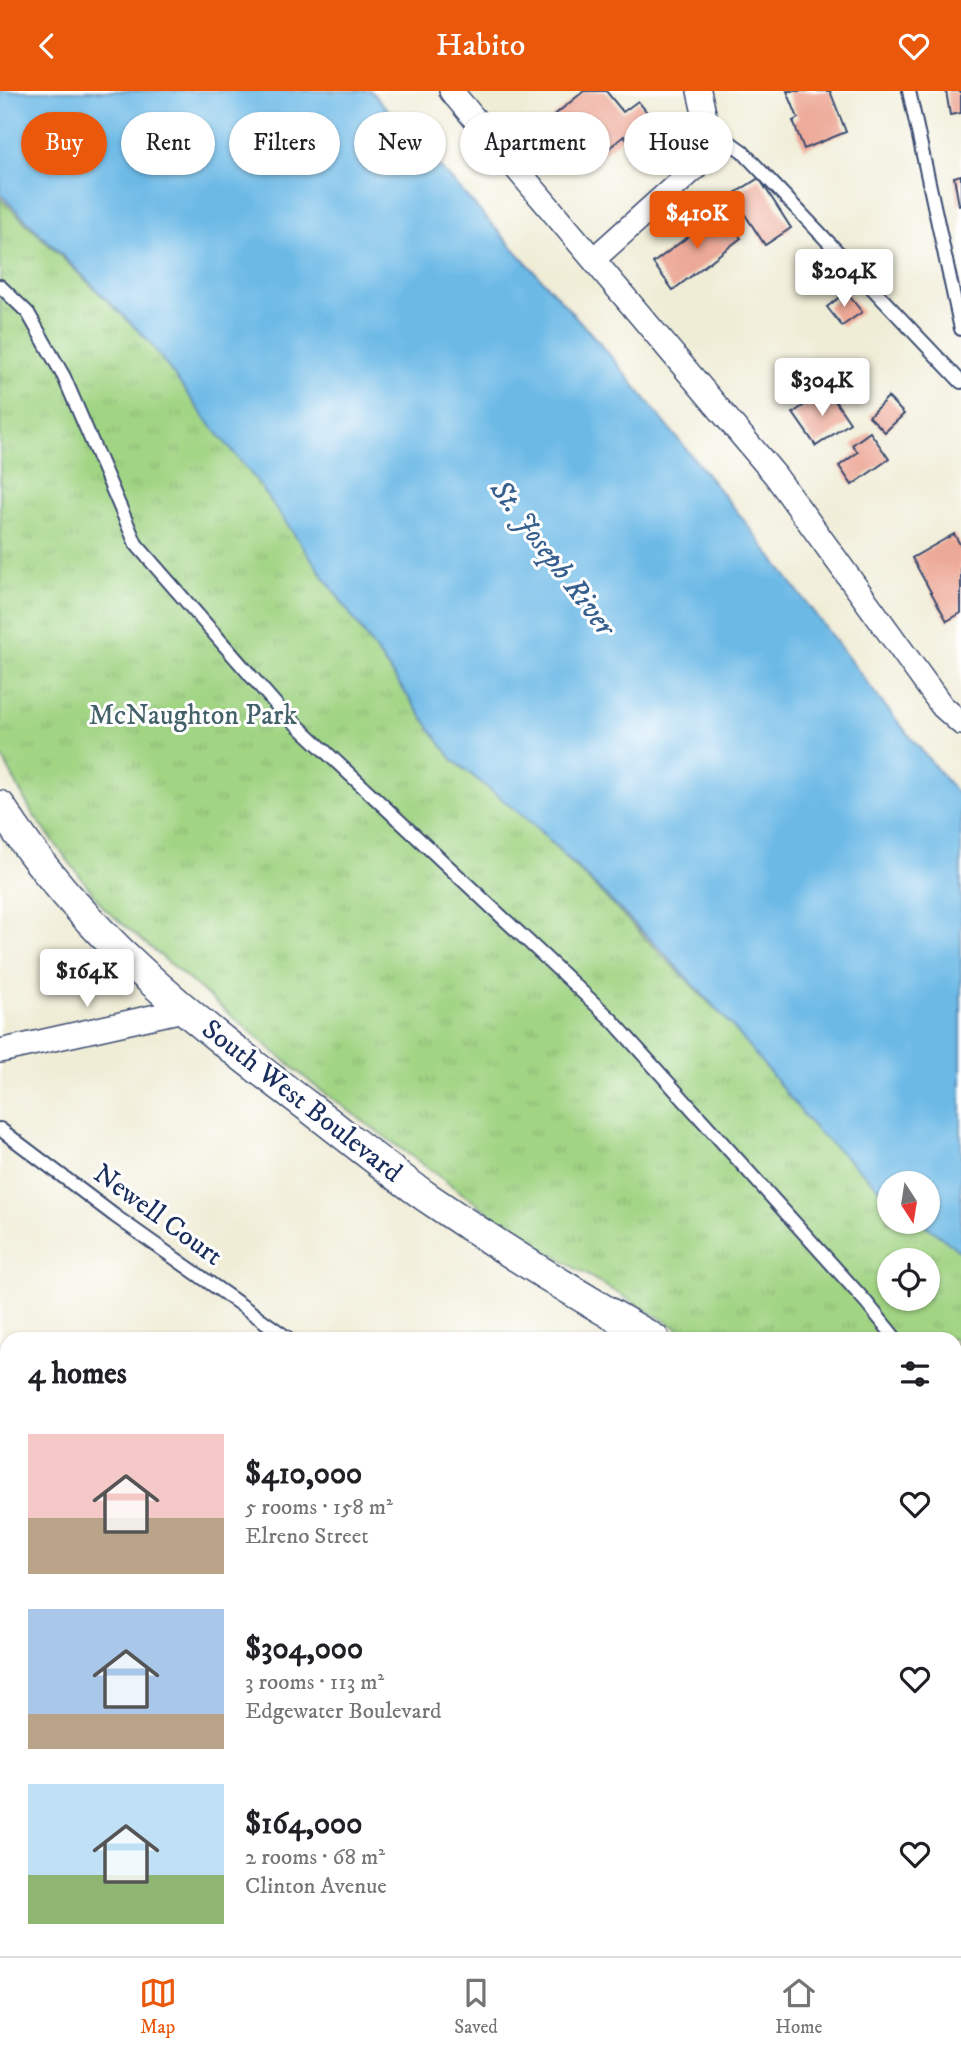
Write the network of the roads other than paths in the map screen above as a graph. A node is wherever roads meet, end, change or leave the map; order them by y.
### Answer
1 (452, 91) edge
2 (699, 91) edge
3 (909, 91) edge
4 (704, 112) edge
5 (733, 145) edge
6 (686, 175) edge
7 (595, 258) junction
8 (0, 286) edge
9 (961, 329) edge
10 (961, 382) edge
11 (961, 723) edge
12 (0, 806) edge
13 (183, 1010) junction
14 (0, 1051) edge
15 (0, 1129) edge
16 (279, 1332) edge
17 (641, 1332) edge
18 (890, 1332) edge

1 - 7 street
2 - 4 street
3 - 9 lane
5 - 10 lane
6 - 7 street
7 - 11 street
8 - 18 lane
12 - 13 street, South West Boulevard
13 - 14 street
13 - 17 street, South West Boulevard
15 - 16 lane, Newell Court

